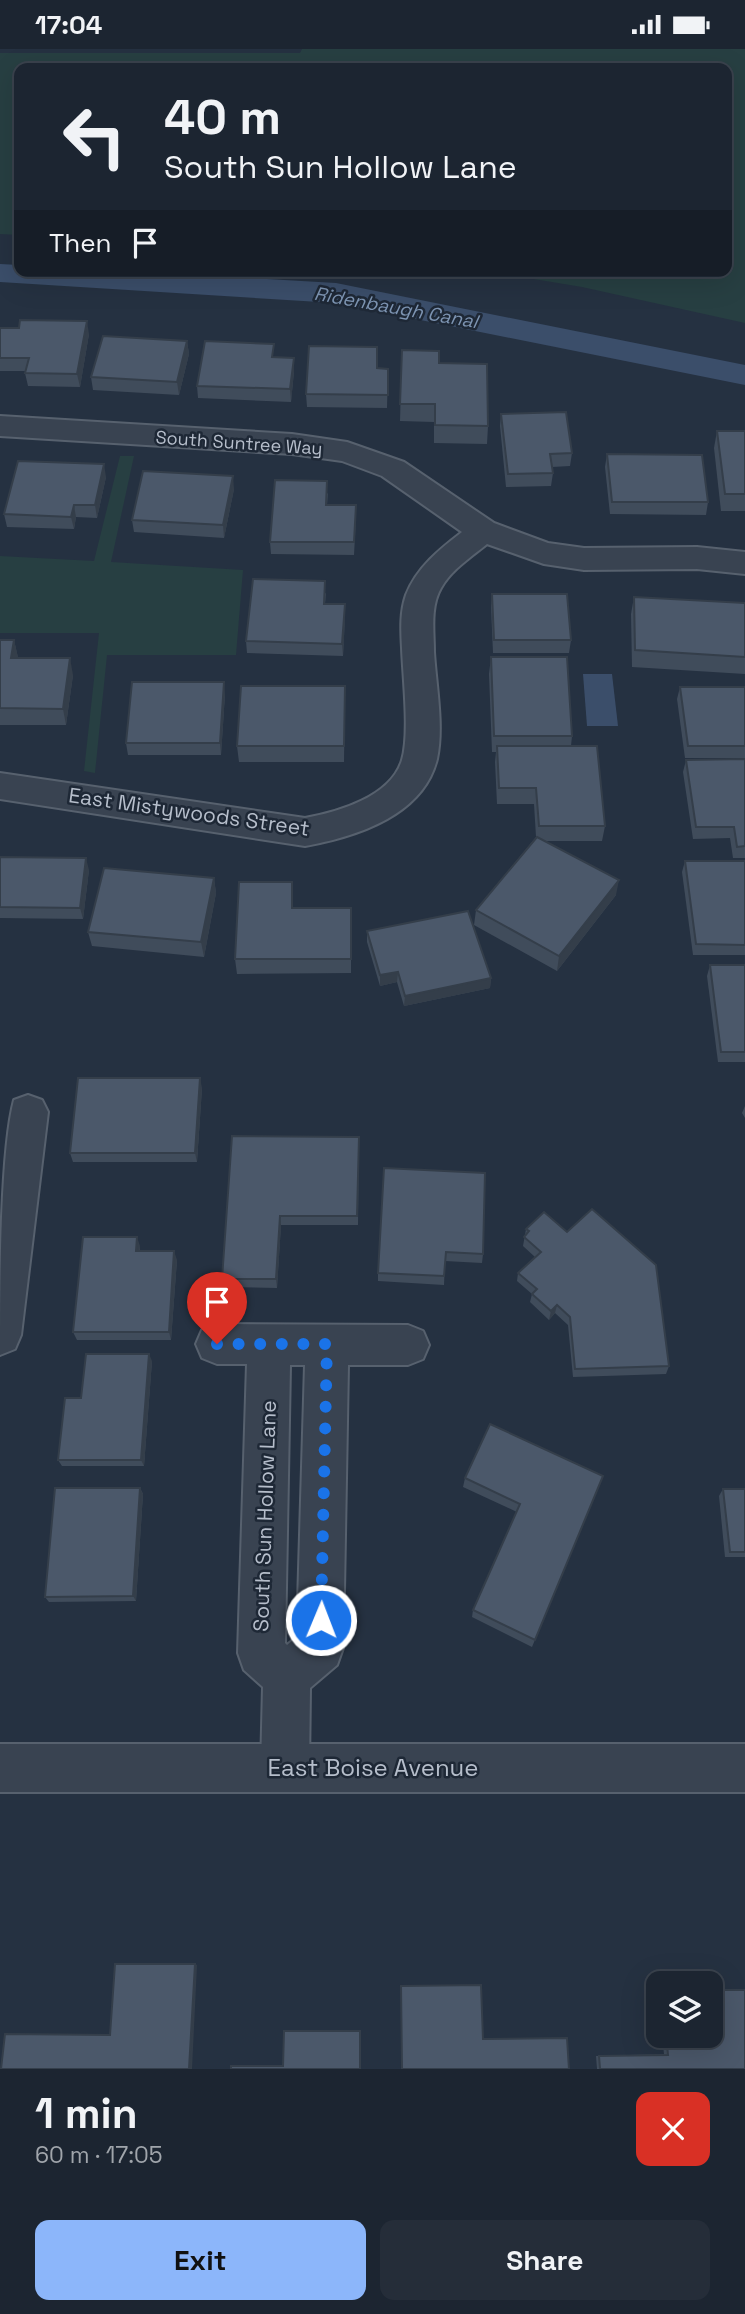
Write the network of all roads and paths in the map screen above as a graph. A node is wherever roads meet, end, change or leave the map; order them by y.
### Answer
1 (0, 426) edge
2 (484, 531) junction
3 (745, 563) edge
4 (0, 786) edge
5 (28, 1112) dead end
6 (0, 1335) edge
7 (217, 1344) dead end
8 (270, 1344) junction
9 (327, 1344) junction
10 (408, 1345) dead end
11 (287, 1677) junction
12 (0, 1768) edge
13 (285, 1768) junction
14 (745, 1768) edge

1 - 2 street, South Suntree Way
2 - 3 street, South Suntree Way
2 - 4 street, East Mistywoods Street
5 - 6 street
7 - 8 street
8 - 9 street
8 - 11 street, South Sun Hollow Lane
9 - 10 street
9 - 11 street
11 - 13 street
12 - 13 street, East Boise Avenue
13 - 14 street, East Boise Avenue

